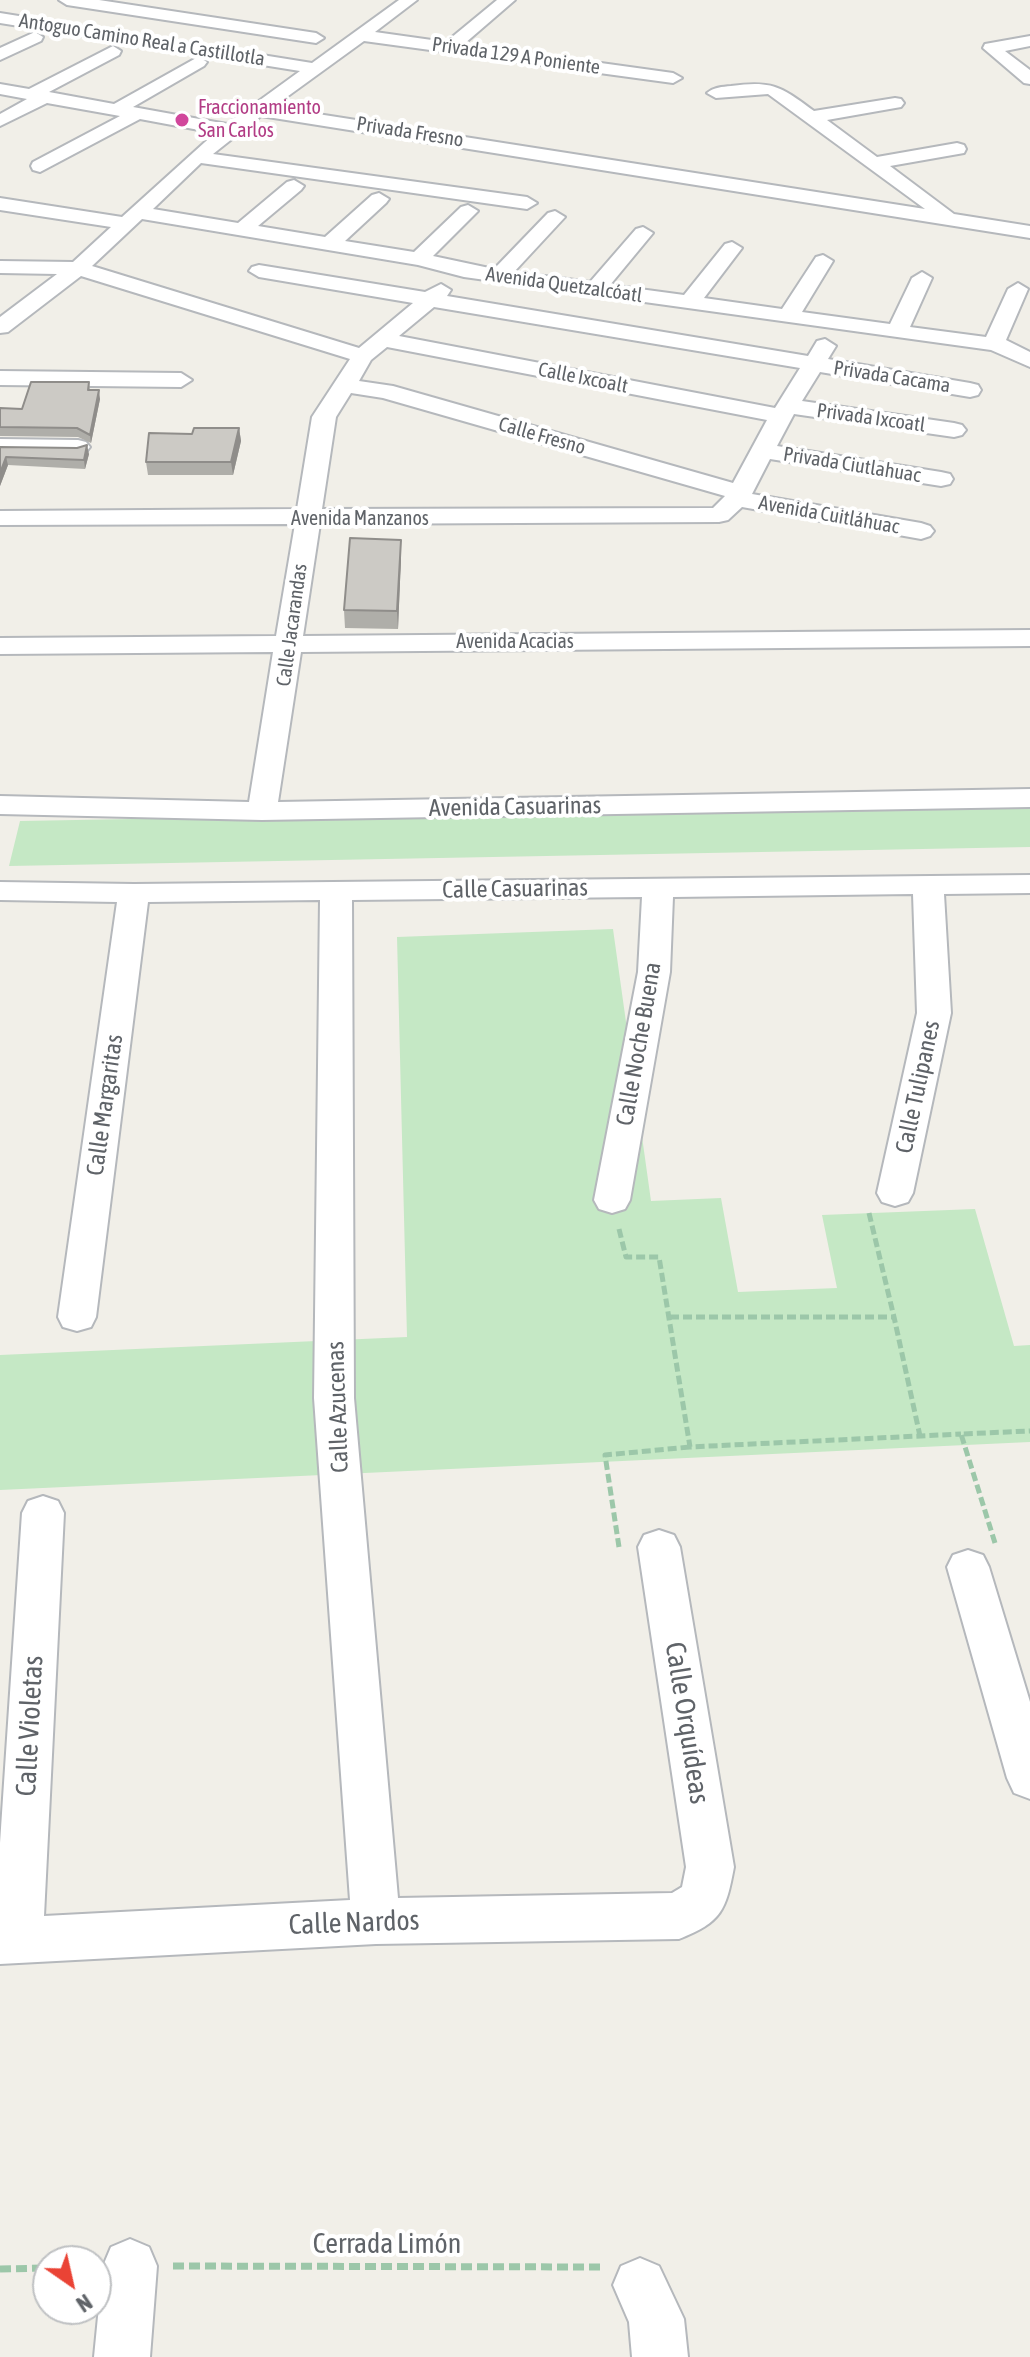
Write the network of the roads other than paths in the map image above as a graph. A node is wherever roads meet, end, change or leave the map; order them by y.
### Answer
1 (14, 0) edge
2 (67, 0) edge
3 (507, 0) edge
4 (416, 5) edge
5 (0, 7) edge
6 (0, 18) edge
7 (359, 35) junction
8 (35, 37) dead end
9 (388, 39) junction
10 (1030, 41) edge
11 (568, 44) dead end
12 (450, 47) junction
13 (3, 51) edge
14 (113, 51) dead end
15 (363, 57) dead end
16 (198, 62) dead end
17 (285, 62) junction
18 (551, 62) junction
19 (313, 68) junction
20 (673, 78) dead end
21 (1030, 79) edge
22 (0, 89) edge
23 (716, 93) dead end
24 (314, 95) dead end
25 (38, 96) junction
26 (816, 97) dead end
27 (789, 101) junction
28 (118, 109) junction
29 (259, 110) junction
30 (138, 113) junction
31 (290, 114) junction
32 (810, 117) junction
33 (0, 121) edge
34 (230, 130) junction
35 (830, 131) junction
36 (878, 142) dead end
37 (852, 147) junction
38 (957, 149) dead end
39 (197, 157) junction
40 (873, 163) junction
41 (40, 166) dead end
42 (294, 186) dead end
43 (379, 199) dead end
44 (527, 203) dead end
45 (0, 204) edge
46 (468, 211) dead end
47 (131, 217) junction
48 (555, 217) dead end
49 (949, 219) junction
50 (243, 229) junction
51 (1030, 232) edge
52 (643, 233) dead end
53 (297, 239) junction
54 (330, 244) junction
55 (732, 248) dead end
56 (419, 259) junction
57 (823, 261) dead end
58 (0, 267) edge
59 (78, 268) junction
60 (464, 271) junction
61 (499, 276) junction
62 (922, 278) dead end
63 (248, 281) junction
64 (1018, 289) dead end
65 (595, 290) junction
66 (428, 301) junction
67 (689, 303) junction
68 (213, 311) junction
69 (789, 315) junction
70 (0, 327) edge
71 (898, 330) junction
72 (384, 340) junction
73 (994, 343) junction
74 (820, 355) junction
75 (363, 356) junction
76 (1030, 360) edge
77 (0, 378) edge
78 (181, 380) dead end
79 (342, 385) junction
80 (970, 390) dead end
81 (785, 411) junction
82 (954, 430) dead end
83 (0, 446) edge
84 (78, 447) edge
85 (763, 451) junction
86 (941, 479) dead end
87 (732, 503) junction
88 (0, 518) edge
89 (307, 519) junction
90 (921, 531) dead end
91 (1030, 638) edge
92 (290, 644) junction
93 (0, 646) edge
94 (1030, 798) edge
95 (0, 805) edge
96 (262, 811) junction
97 (1030, 884) edge
98 (928, 885) junction
99 (658, 887) junction
100 (0, 891) edge
101 (336, 892) junction
102 (134, 893) junction
103 (895, 1193) road end
104 (612, 1200) road end
105 (77, 1317) dead end
106 (43, 1513) dead end
107 (659, 1547) road end
108 (968, 1567) road end
109 (1030, 1778) edge
110 (704, 1900) joint
111 (376, 1921) junction
112 (9, 1940) edge
113 (130, 2266) road end
114 (640, 2285) road end
115 (122, 2357) edge
116 (660, 2357) edge

1 - 5 street, Antoguo Camino Real a Castillotla
2 - 17 street, Antoguo Camino Real a Castillotla
3 - 12 street
4 - 7 street
4 - 9 street
6 - 17 street, Antoguo Camino Real a Castillotla
7 - 9 street, Privada 129 A Poniente
7 - 19 street
8 - 13 street
9 - 12 street, Privada 129 A Poniente
9 - 15 street
10 - 21 street
11 - 18 street
12 - 18 street, Privada 129 A Poniente
14 - 25 street
16 - 28 street
17 - 19 street, Antoguo Camino Real a Castillotla
18 - 20 street, Privada 129 A Poniente
19 - 29 street
22 - 25 street
23 - 27 street
24 - 31 street
25 - 28 street
25 - 33 street
26 - 27 street
27 - 32 street
28 - 30 street
29 - 31 street, Privada Fresno
29 - 34 street
30 - 34 street
30 - 41 street
31 - 49 street, Privada Fresno
32 - 35 street
32 - 35 street
34 - 39 street
35 - 37 street
36 - 37 street
37 - 40 street
38 - 40 street
39 - 44 street
39 - 47 street
40 - 49 street
42 - 50 street
43 - 54 street
45 - 47 street, Avenida Quetzalcóatl
46 - 56 street
47 - 50 street, Avenida Quetzalcóatl
47 - 59 street
48 - 61 street
49 - 51 street, Privada Fresno
50 - 53 street, Avenida Quetzalcóatl
52 - 65 street
53 - 54 street, Avenida Quetzalcóatl
53 - 63 street
54 - 56 street, Avenida Quetzalcóatl
55 - 67 street
56 - 60 street, Avenida Quetzalcóatl
57 - 69 street
58 - 59 street
59 - 68 street
59 - 70 street
60 - 61 street, Avenida Quetzalcóatl
60 - 66 street, Calle Jacarandas
61 - 65 street, Avenida Quetzalcóatl
62 - 71 street
63 - 66 street, Privada Cacama
63 - 68 street
64 - 73 street
65 - 67 street, Avenida Quetzalcóatl
66 - 72 street, Calle Jacarandas
66 - 74 street, Privada Cacama
67 - 69 street, Avenida Quetzalcóatl
68 - 75 street
69 - 71 street, Avenida Quetzalcóatl
71 - 73 street, Avenida Quetzalcóatl
72 - 75 street, Calle Jacarandas
72 - 81 street, Calle Ixcoalt
73 - 76 street, Avenida Quetzalcóatl
74 - 80 street, Privada Cacama
74 - 81 street
75 - 79 street, Calle Jacarandas
77 - 78 street
79 - 87 street, Calle Fresno
79 - 89 street, Calle Jacarandas
81 - 82 street, Privada Ixcoatl
81 - 85 street
83 - 84 street
85 - 86 street, Privada Ciutlahuac
85 - 87 street
87 - 89 street, Avenida Manzanos
87 - 90 street, Avenida Cuitláhuac
88 - 89 street, Avenida Manzanos
89 - 92 street, Calle Jacarandas
91 - 92 street, Avenida Acacias
92 - 93 street, Avenida Acacias
92 - 96 street, Calle Jacarandas
94 - 96 street, Avenida Casuarinas
95 - 96 street, Avenida Casuarinas
97 - 98 street, Calle Casuarinas
98 - 99 street, Calle Casuarinas
98 - 103 street, Calle Tulipanes
99 - 101 street, Calle Casuarinas
99 - 104 street, Calle Noche Buena
100 - 102 street, Calle Casuarinas
101 - 102 street, Calle Casuarinas
101 - 111 street, Calle Azucenas
102 - 105 street, Calle Margaritas
106 - 112 street, Calle Violetas
107 - 110 street, Calle Orquídeas
108 - 109 street
110 - 111 street, Calle Nardos
111 - 112 street, Calle Nardos
113 - 115 street
114 - 116 street

